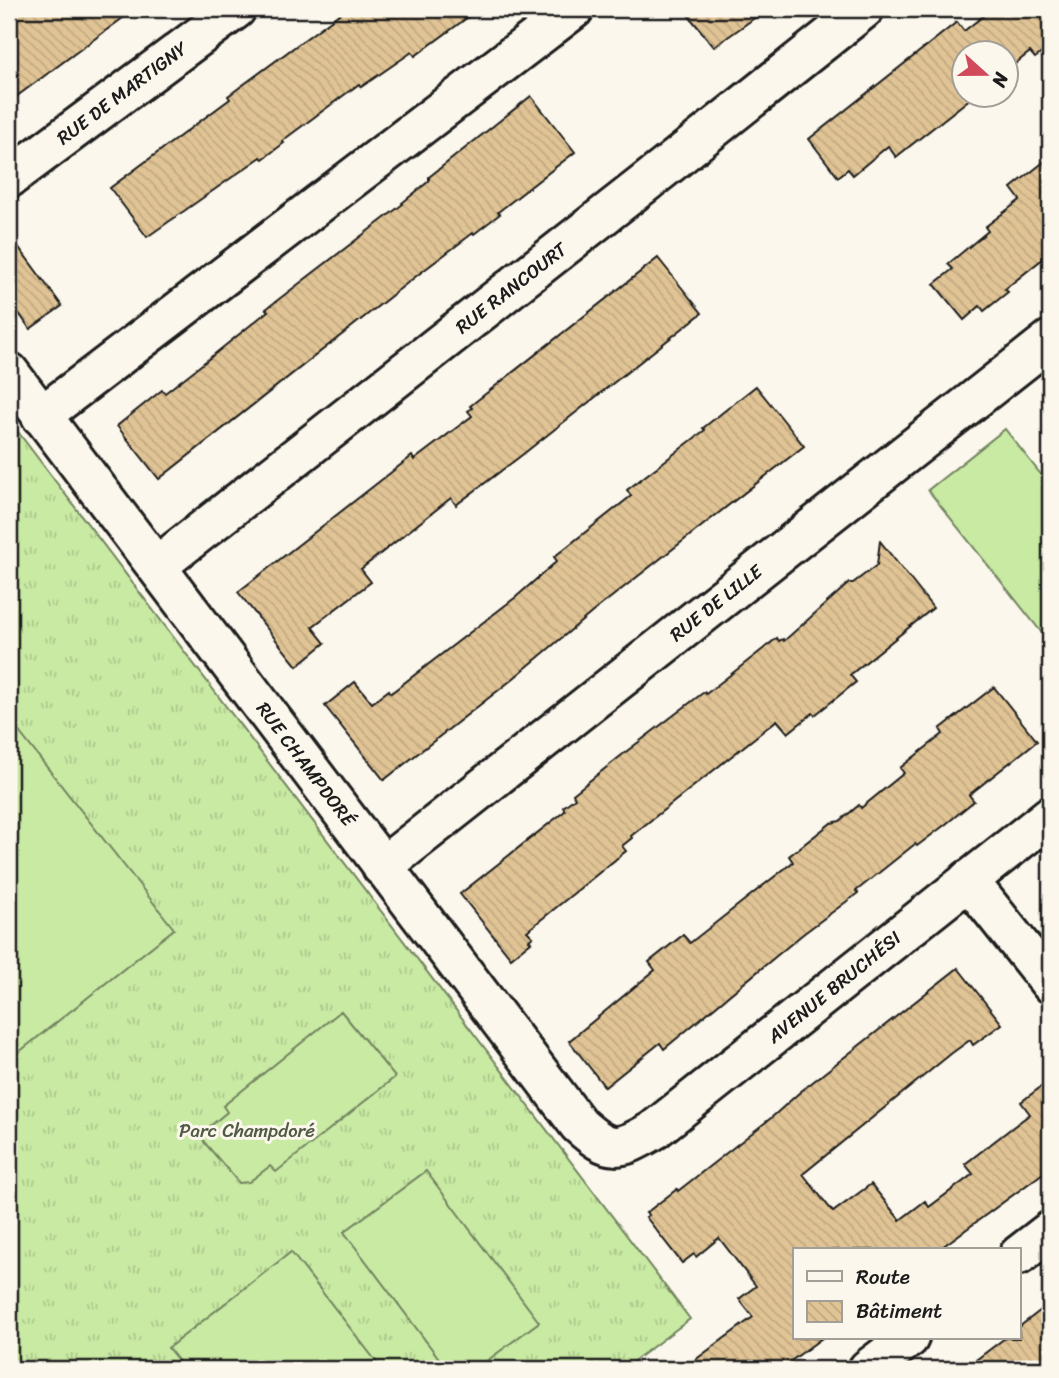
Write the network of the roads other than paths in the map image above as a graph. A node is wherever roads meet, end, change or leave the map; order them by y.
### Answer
1 (236, 9) edge
2 (574, 9) edge
3 (864, 9) edge
4 (9, 178) edge
5 (1050, 340) edge
6 (9, 372) edge
7 (41, 415) junction
8 (157, 566) junction
9 (1050, 816) edge
10 (382, 867) junction
11 (968, 880) junction
12 (1050, 983) edge
13 (612, 1147) joint
14 (1050, 1231) edge
15 (1020, 1254) edge
16 (906, 1340) edge
17 (868, 1369) edge

1 - 4 street, RUE DE MARTIGNY
2 - 7 street
3 - 8 street, RUE RANCOURT
5 - 10 street, RUE DE LILLE
6 - 7 street, RUE CHAMPDORÉ
7 - 8 street, RUE CHAMPDORÉ
8 - 10 street, RUE CHAMPDORÉ
9 - 11 street, AVENUE BRUCHÉSI
10 - 13 street, RUE CHAMPDORÉ
11 - 12 street
11 - 13 street, AVENUE BRUCHÉSI
14 - 15 street
16 - 17 street

